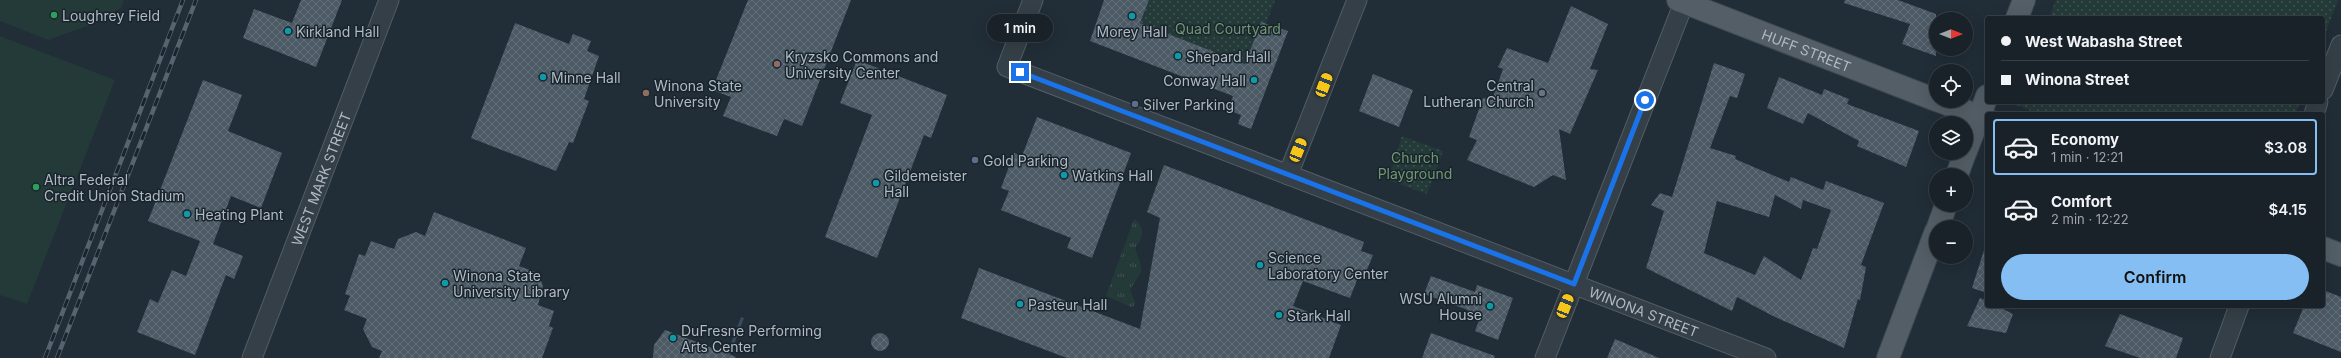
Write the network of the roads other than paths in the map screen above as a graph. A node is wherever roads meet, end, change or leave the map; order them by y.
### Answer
1 (389, 0) edge
2 (1034, 0) edge
3 (1357, 0) edge
4 (2024, 0) edge
5 (1682, 1) edge
6 (2018, 16) edge
7 (2341, 45) edge
8 (2325, 85) edge
9 (1929, 97) edge
10 (1985, 104) edge
11 (1958, 108) edge
12 (1983, 117) edge
13 (1973, 138) edge
14 (1288, 175) junction
15 (2325, 249) edge
16 (1929, 250) edge
17 (2341, 255) edge
18 (1574, 284) junction
19 (2238, 308) edge
20 (252, 358) edge
21 (1545, 358) edge
22 (1766, 358) edge
23 (1888, 358) edge
24 (2220, 358) edge

1 - 20 street, WEST MARK STREET
2 - 14 street, WINONA STREET
3 - 14 street
4 - 6 main road
5 - 9 main road, HUFF STREET
5 - 18 street
7 - 8 street
10 - 12 main road
11 - 12 main road
12 - 13 main road
14 - 18 street, WINONA STREET
15 - 17 main road
16 - 23 main road
18 - 21 street
18 - 22 street, WINONA STREET
19 - 24 street

